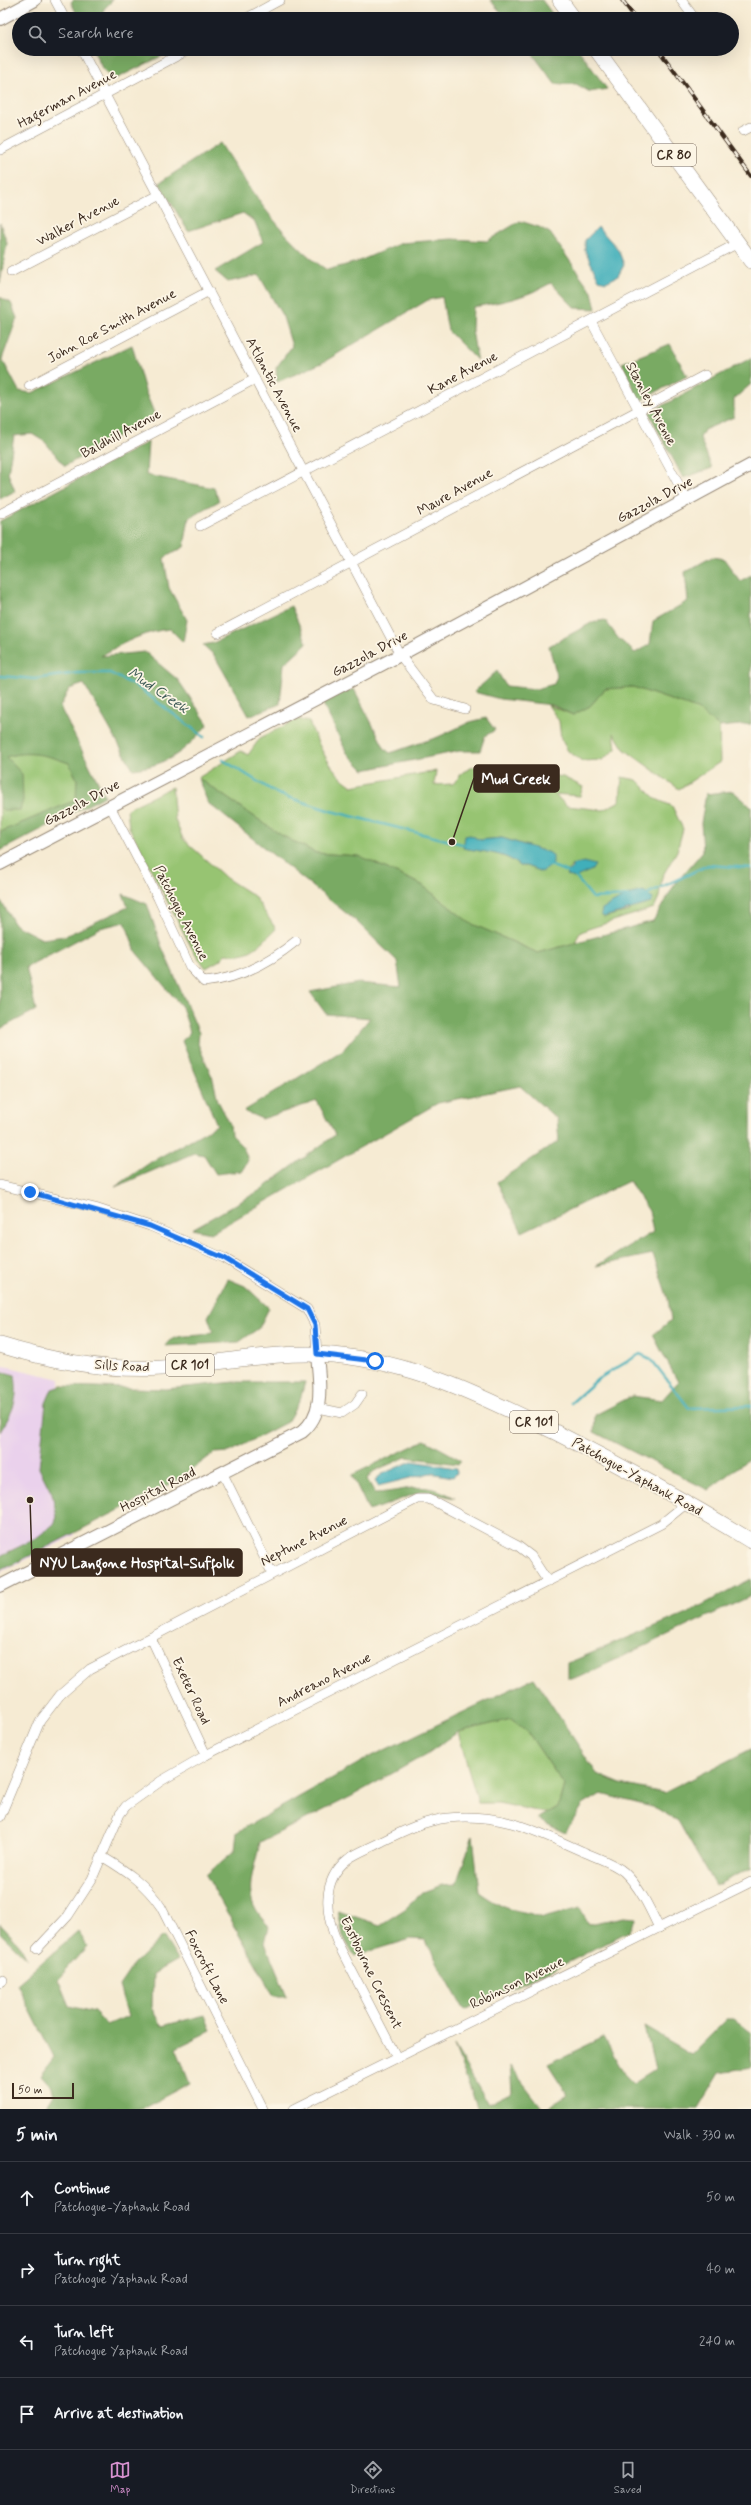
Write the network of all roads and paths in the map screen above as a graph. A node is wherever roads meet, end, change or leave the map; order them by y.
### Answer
1 (35, 0) edge
2 (55, 0) edge
3 (280, 0) edge
4 (560, 0) edge
5 (681, 0) edge
6 (12, 12) edge
7 (13, 12) edge
8 (61, 12) edge
9 (258, 12) edge
10 (569, 12) edge
11 (690, 12) edge
12 (0, 19) edge
13 (85, 56) edge
14 (177, 56) edge
15 (601, 56) edge
16 (105, 95) junction
17 (0, 150) edge
18 (158, 195) junction
19 (738, 243) junction
20 (751, 261) edge
21 (11, 272) dead end
22 (209, 291) junction
23 (591, 321) junction
24 (705, 375) dead end
25 (255, 379) junction
26 (29, 386) dead end
27 (637, 410) junction
28 (751, 465) edge
29 (304, 472) junction
30 (687, 500) junction
31 (0, 514) edge
32 (200, 526) dead end
33 (351, 563) junction
34 (218, 633) dead end
35 (400, 655) junction
36 (465, 708) dead end
37 (110, 806) junction
38 (0, 864) edge
39 (296, 941) dead end
40 (0, 1185) edge
41 (0, 1345) edge
42 (317, 1354) junction
43 (362, 1394) dead end
44 (318, 1408) junction
45 (223, 1474) junction
46 (687, 1503) junction
47 (751, 1541) edge
48 (272, 1573) junction
49 (548, 1582) junction
50 (0, 1586) edge
51 (151, 1638) junction
52 (206, 1755) junction
53 (0, 1817) edge
54 (103, 1857) junction
55 (751, 1882) edge
56 (659, 1928) junction
57 (37, 1949) dead end
58 (397, 2058) junction
59 (263, 2109) edge
60 (294, 2109) edge

1 - 7 street
2 - 8 street
3 - 9 street
4 - 10 main road
5 - 11 street
6 - 12 street
13 - 16 street, Atlantic Avenue
14 - 16 street, Hagerman Avenue
15 - 19 main road, CR 80
16 - 17 street, Hagerman Avenue
16 - 18 street, Atlantic Avenue
18 - 21 street, Walker Avenue
18 - 22 street, Atlantic Avenue
19 - 20 main road, CR 80
19 - 23 street, Kane Avenue
22 - 25 street, Atlantic Avenue
22 - 26 street, John Roe Smith Avenue
23 - 27 street, Stanley Avenue
23 - 29 street, Kane Avenue
24 - 27 street, Maure Avenue
25 - 29 street, Atlantic Avenue
25 - 31 street, Baldhill Avenue
27 - 30 street, Stanley Avenue
27 - 33 street, Maure Avenue
28 - 30 street, Gazzola Drive
29 - 32 street, Kane Avenue
29 - 33 street, Atlantic Avenue
30 - 35 street, Gazzola Drive
33 - 34 street, Maure Avenue
33 - 35 street, Atlantic Avenue
35 - 36 street, Atlantic Avenue
35 - 37 street, Gazzola Drive
37 - 38 street, Gazzola Drive
37 - 39 street, Patchogue Avenue
40 - 42 street
41 - 42 main road, Sills Road / CR 101
42 - 44 street, Hospital Road
42 - 46 main road, Patchogue-Yaphank Road / CR 101
43 - 44 street
44 - 45 street, Hospital Road
45 - 48 street
45 - 50 street, Hospital Road
46 - 47 main road, Patchogue-Yaphank Road / CR 101
46 - 49 street, Andreano Avenue
48 - 49 street, Neptune Avenue
48 - 51 street, Neptune Avenue
49 - 52 street, Andreano Avenue
51 - 52 street, Exeter Road
51 - 53 street, Neptune Avenue
52 - 54 street, Andreano Avenue
54 - 57 street, Andreano Avenue
54 - 59 street, Foxcroft Lane
55 - 56 street, Robinson Avenue
56 - 58 street, Robinson Avenue
56 - 58 street, Eastbourne Crescent
58 - 60 street, Robinson Avenue

